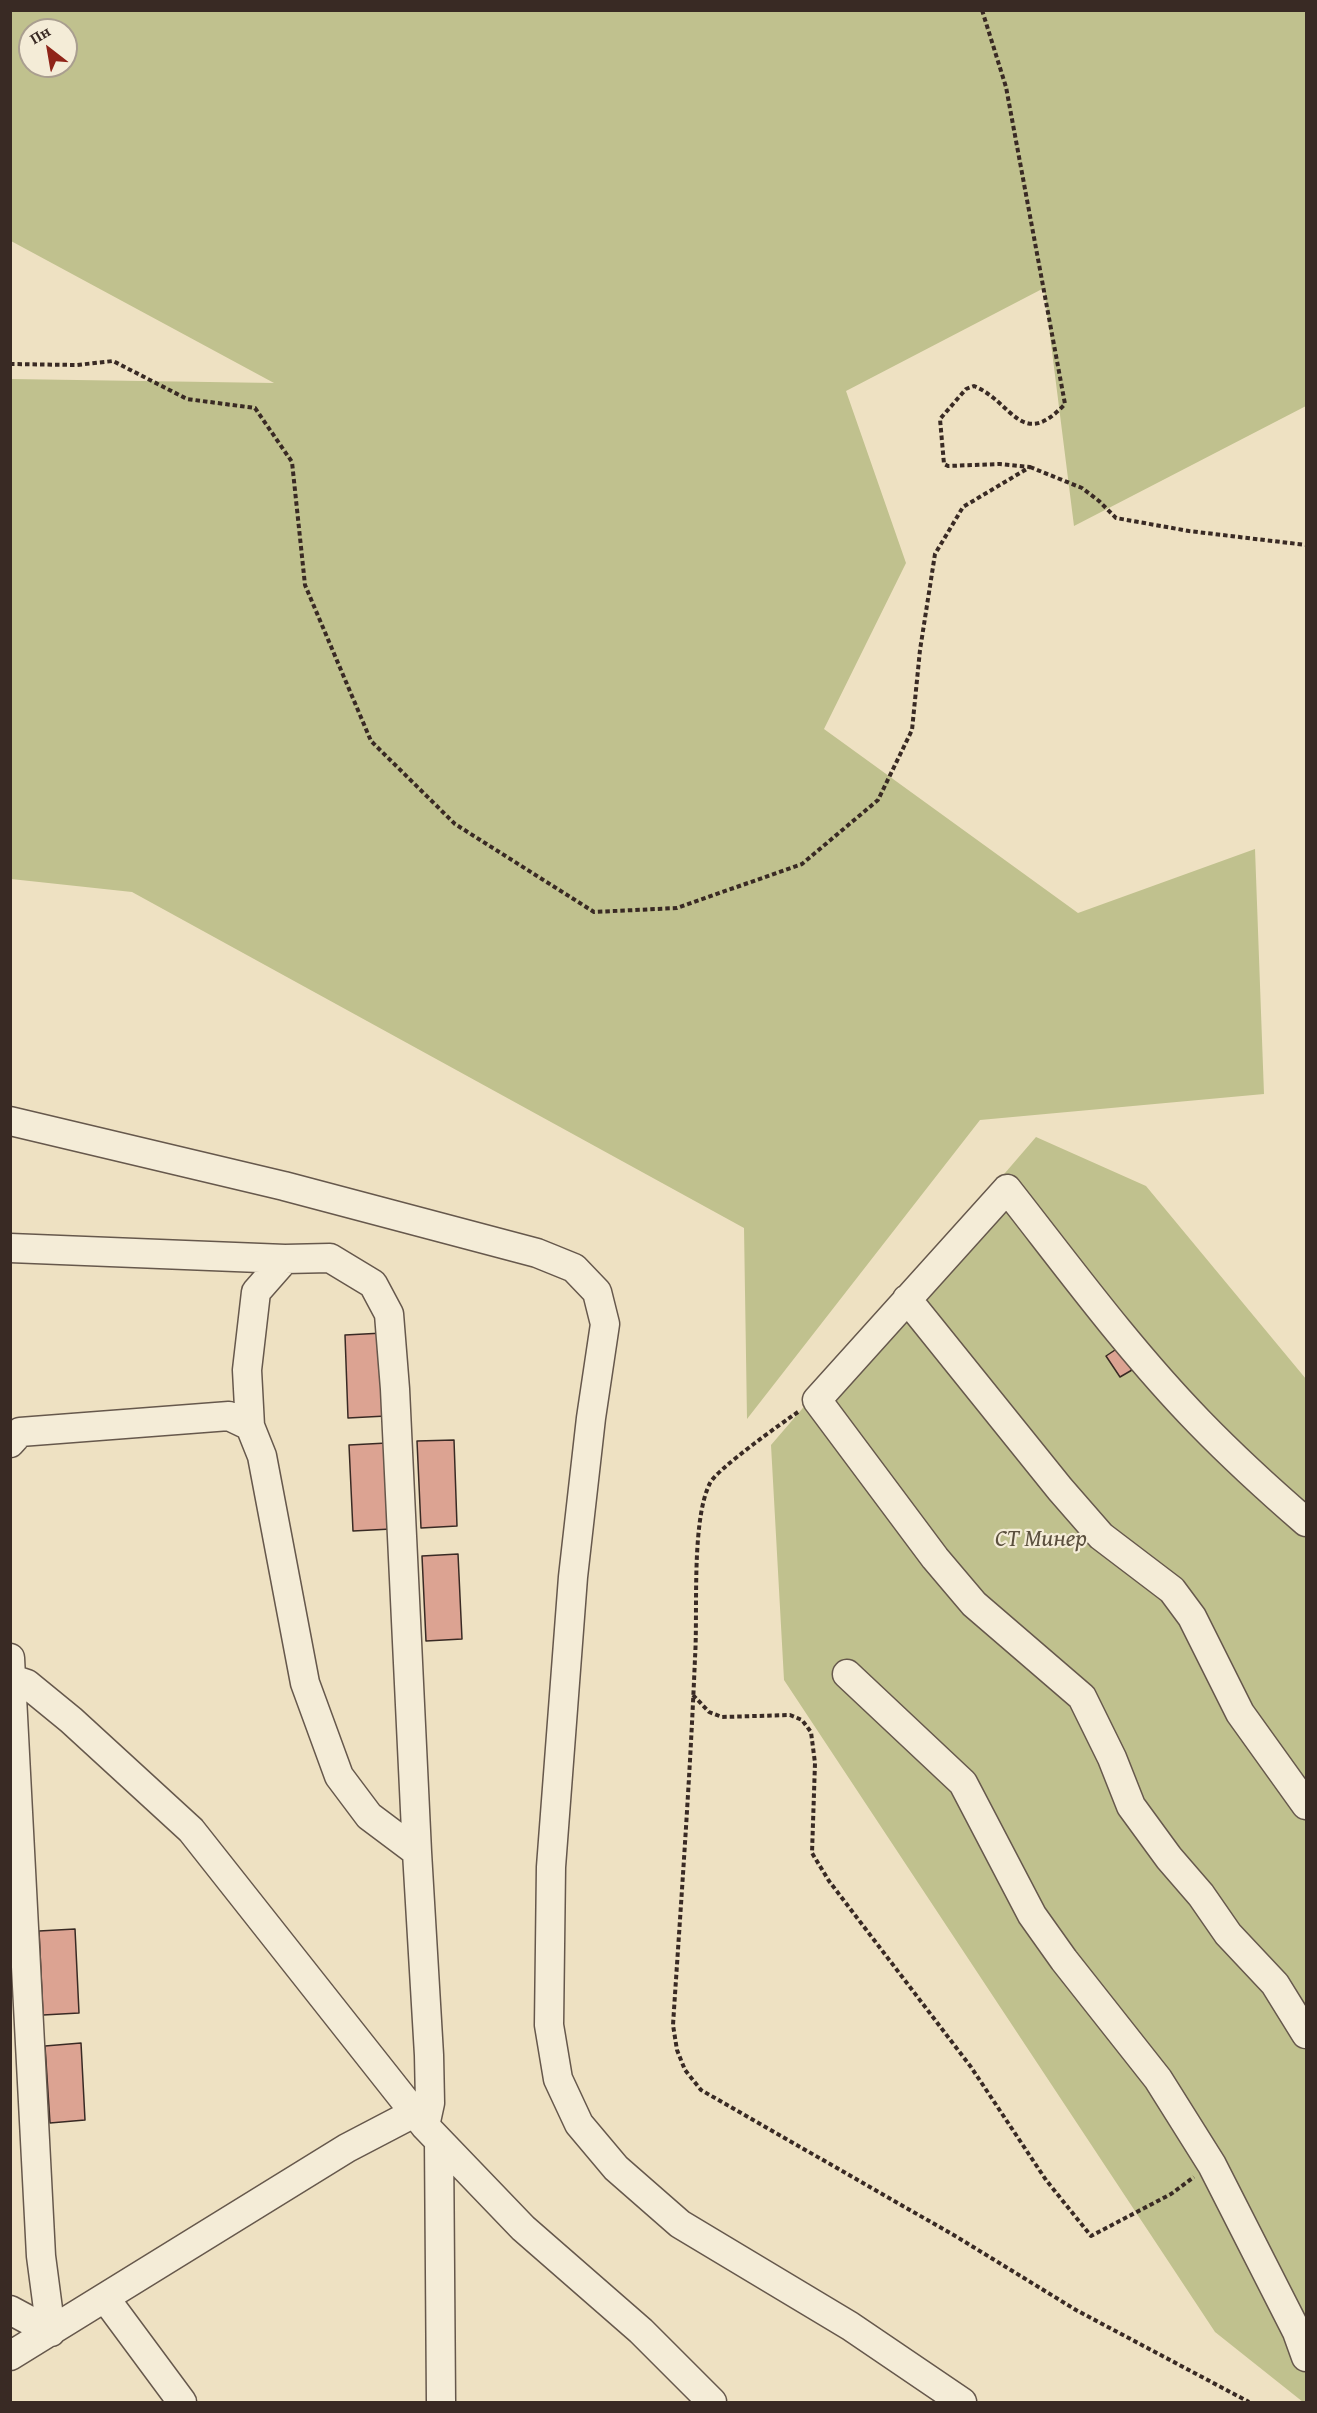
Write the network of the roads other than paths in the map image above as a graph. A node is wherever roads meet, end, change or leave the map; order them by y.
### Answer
1 (10, 1121) edge
2 (10, 1248) edge
3 (285, 1259) junction
4 (907, 1299) junction
5 (250, 1426) junction
6 (10, 1443) edge
7 (1306, 1522) edge
8 (11, 1669) edge
9 (847, 1674) dead end
10 (1306, 1805) edge
11 (417, 1852) junction
12 (1306, 2034) edge
13 (426, 2127) junction
14 (105, 2298) junction
15 (10, 2310) edge
16 (51, 2332) junction
17 (10, 2356) edge
18 (1306, 2357) edge
19 (182, 2403) edge
20 (441, 2403) edge
21 (712, 2403) edge
22 (962, 2403) edge

1 - 22 lane
2 - 3 lane
3 - 5 lane
3 - 11 lane
4 - 7 lane
4 - 10 lane
4 - 12 lane
5 - 6 lane
5 - 11 lane
8 - 13 lane
8 - 16 lane
9 - 18 lane
11 - 13 lane
13 - 14 lane
13 - 20 lane
13 - 21 lane
14 - 16 lane
14 - 19 lane
15 - 16 lane
16 - 17 lane

